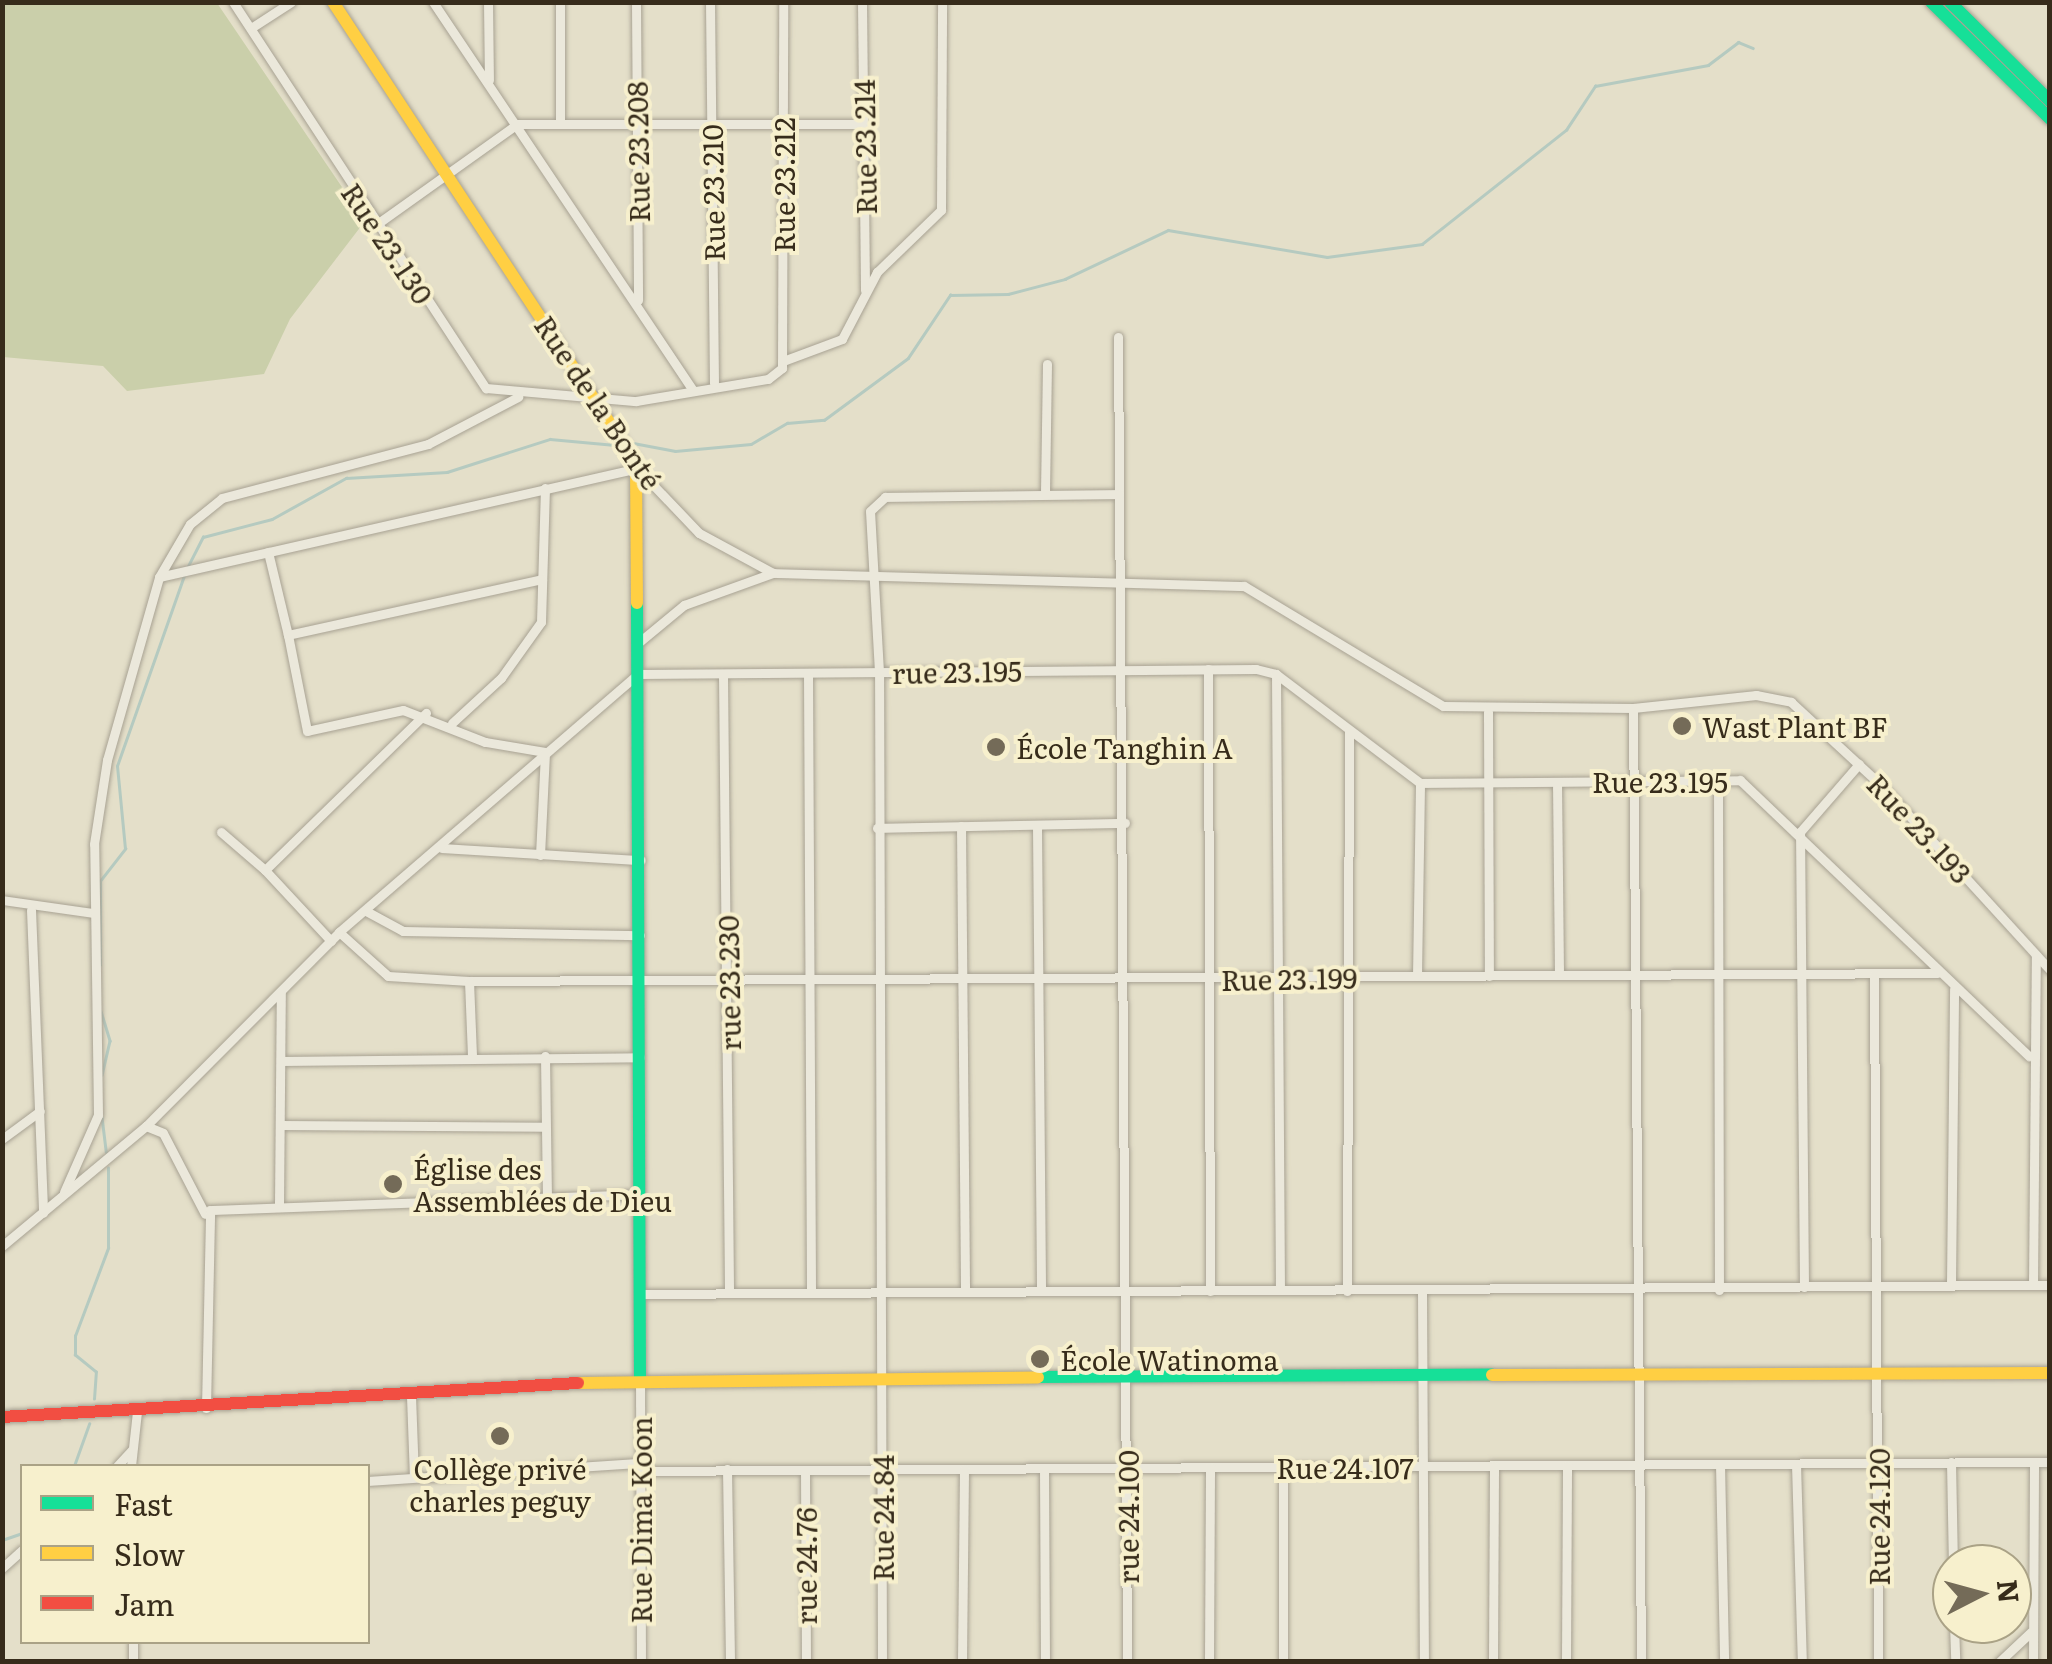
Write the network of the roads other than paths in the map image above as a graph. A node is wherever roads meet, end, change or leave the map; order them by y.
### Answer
1 (233, 2) edge
2 (291, 2) edge
3 (333, 2) edge
4 (434, 2) edge
5 (488, 2) edge
6 (560, 2) edge
7 (636, 2) edge
8 (710, 2) edge
9 (783, 2) edge
10 (862, 2) edge
11 (942, 2) edge
12 (1931, 2) edge
13 (1950, 2) edge
14 (251, 28) junction
15 (490, 83) junction
16 (2050, 101) edge
17 (2050, 119) edge
18 (636, 121) junction
19 (560, 123) junction
20 (517, 124) junction
21 (712, 124) junction
22 (784, 124) junction
23 (864, 124) junction
24 (446, 174) junction
25 (377, 224) junction
26 (865, 292) junction
27 (638, 302) junction
28 (1118, 337) dead end
29 (783, 364) junction
30 (1047, 364) dead end
31 (714, 383) junction
32 (692, 389) junction
33 (525, 394) junction
34 (597, 398) junction
35 (636, 463) junction
36 (545, 488) junction
37 (1045, 492) junction
38 (1119, 494) junction
39 (268, 552) junction
40 (773, 572) junction
41 (164, 576) junction
42 (542, 579) junction
43 (875, 580) junction
44 (1122, 587) junction
45 (288, 635) junction
46 (638, 643) junction
47 (1122, 670) junction
48 (1208, 670) junction
49 (879, 672) junction
50 (808, 673) junction
51 (638, 674) junction
52 (723, 674) junction
53 (1276, 674) junction
54 (1780, 699) joint
55 (1633, 708) junction
56 (1488, 712) junction
57 (426, 713) junction
58 (452, 722) junction
59 (1349, 730) junction
60 (545, 752) junction
61 (1858, 764) junction
62 (1718, 781) junction
63 (1420, 782) junction
64 (1488, 782) junction
65 (1557, 782) junction
66 (1634, 782) junction
67 (1125, 823) junction
68 (961, 826) junction
69 (1037, 826) junction
70 (877, 828) junction
71 (221, 832) dead end
72 (1800, 832) junction
73 (442, 848) junction
74 (540, 855) junction
75 (641, 860) junction
76 (265, 870) junction
77 (2, 900) edge
78 (31, 910) junction
79 (366, 911) junction
80 (93, 913) junction
81 (339, 932) junction
82 (640, 934) junction
83 (331, 941) junction
84 (2036, 955) junction
85 (2050, 970) edge
86 (1937, 972) junction
87 (1719, 974) junction
88 (1798, 974) junction
89 (1636, 975) junction
90 (1874, 975) junction
91 (1417, 976) junction
92 (1489, 976) junction
93 (1558, 976) junction
94 (1348, 977) junction
95 (1042, 978) junction
96 (1128, 978) junction
97 (1208, 978) junction
98 (1280, 978) junction
99 (809, 979) junction
100 (880, 980) junction
101 (962, 980) junction
102 (470, 981) junction
103 (729, 982) junction
104 (640, 983) junction
105 (1954, 990) junction
106 (281, 992) junction
107 (472, 1055) junction
108 (545, 1056) junction
109 (2029, 1056) junction
110 (640, 1057) junction
111 (286, 1061) junction
112 (40, 1112) junction
113 (280, 1125) junction
114 (146, 1126) junction
115 (544, 1127) junction
116 (2, 1139) edge
117 (640, 1194) junction
118 (547, 1196) junction
119 (60, 1198) junction
120 (278, 1204) junction
121 (43, 1213) junction
122 (204, 1214) junction
123 (2, 1246) edge
124 (1878, 1284) junction
125 (1951, 1284) junction
126 (2032, 1284) junction
127 (2050, 1285) edge
128 (1804, 1287) junction
129 (1280, 1290) junction
130 (1719, 1290) junction
131 (965, 1291) junction
132 (1041, 1291) junction
133 (1126, 1291) junction
134 (1210, 1291) junction
135 (1639, 1291) junction
136 (812, 1292) junction
137 (1348, 1292) junction
138 (1422, 1292) junction
139 (729, 1293) junction
140 (884, 1293) junction
141 (640, 1294) junction
142 (1125, 1373) junction
143 (1424, 1373) junction
144 (1878, 1373) junction
145 (2050, 1373) edge
146 (884, 1376) junction
147 (1641, 1376) junction
148 (640, 1379) junction
149 (412, 1396) junction
150 (206, 1408) junction
151 (137, 1412) junction
152 (2, 1417) edge
153 (132, 1450) junction
154 (1878, 1462) junction
155 (1951, 1462) junction
156 (2034, 1462) junction
157 (2050, 1462) edge
158 (119, 1464) edge
159 (131, 1464) edge
160 (1720, 1464) junction
161 (1796, 1464) junction
162 (1640, 1465) junction
163 (1127, 1466) junction
164 (1494, 1466) junction
165 (1567, 1466) junction
166 (640, 1467) junction
167 (1210, 1467) junction
168 (1423, 1467) junction
169 (1283, 1468) junction
170 (727, 1469) junction
171 (882, 1469) junction
172 (964, 1469) junction
173 (805, 1470) junction
174 (1044, 1470) junction
175 (414, 1477) junction
176 (370, 1481) edge
177 (1953, 1544) edge
178 (2032, 1632) joint
179 (2019, 1644) edge
180 (641, 1662) edge
181 (730, 1662) edge
182 (806, 1662) edge
183 (882, 1662) edge
184 (962, 1662) edge
185 (1044, 1662) edge
186 (1127, 1662) edge
187 (1209, 1662) edge
188 (1283, 1662) edge
189 (1424, 1662) edge
190 (1494, 1662) edge
191 (1566, 1662) edge
192 (1641, 1662) edge
193 (1724, 1662) edge
194 (1802, 1662) edge
195 (1878, 1662) edge
196 (1999, 1662) edge
197 (2033, 1662) edge

1 - 14 street, Rue 23.130
2 - 14 street
3 - 24 street, Rue de la Bonté
4 - 15 street
5 - 15 street
6 - 19 street
7 - 18 street, Rue 23.208
8 - 21 street, Rue 23.210
9 - 22 street, Rue 23.212
10 - 23 street, Rue 23.214
11 - 26 street
12 - 17 street
13 - 16 street
14 - 25 street, Rue 23.130
15 - 20 street
18 - 19 street
18 - 21 street
18 - 27 street, Rue 23.208
19 - 20 street
20 - 24 street
20 - 27 street
21 - 22 street
21 - 31 street, Rue 23.210
22 - 23 street
22 - 29 street, Rue 23.212
23 - 26 street, Rue 23.214
24 - 25 street
24 - 34 street, Rue de la Bonté
25 - 33 street, Rue 23.130
26 - 29 street, Rue 23.130
27 - 32 street
28 - 38 street, rue 24.100
29 - 31 street, Rue 23.130
30 - 37 street
31 - 32 street, Rue 23.130
32 - 34 street, Rue 23.130
33 - 34 street, Rue 23.130
33 - 41 street
34 - 35 street, Rue de la Bonté
35 - 36 street
35 - 40 street, Rue de la Bonté
35 - 46 street
36 - 39 street
36 - 42 street
37 - 38 street
37 - 43 street, Rue 24.84
38 - 44 street, rue 24.100
39 - 41 street
39 - 45 street
40 - 43 street, Rue de la Bonté
40 - 46 street
41 - 80 street
42 - 45 street
42 - 58 street
43 - 44 street, Rue de la Bonté
43 - 49 street, Rue 24.84
44 - 47 street, rue 24.100
44 - 56 street, Rue de la Bonté
45 - 57 street
46 - 51 street
47 - 48 street, rue 23.195
47 - 49 street, rue 23.195
47 - 67 street, rue 24.100
48 - 53 street, rue 23.195
48 - 97 street
49 - 50 street, rue 23.195
49 - 70 street, Rue 24.84
50 - 52 street, rue 23.195
50 - 99 street
51 - 52 street, rue 23.195
51 - 60 street
51 - 75 street
52 - 103 street, rue 23.230
53 - 59 street
53 - 98 street
54 - 55 street, Rue de la Bonté
54 - 61 street, Rue 23.193
55 - 56 street, Rue de la Bonté
55 - 66 street
56 - 64 street
57 - 58 street
57 - 76 street
58 - 60 street
59 - 63 street
59 - 94 street
60 - 73 street
60 - 74 street
61 - 72 street
61 - 84 street, Rue 23.193
62 - 66 street, Rue 23.195
62 - 72 street, Rue 23.195
62 - 87 street
63 - 64 street, Rue 23.195
63 - 91 street
64 - 65 street, Rue 23.195
64 - 92 street
65 - 66 street, Rue 23.195
65 - 93 street
66 - 89 street
67 - 69 street
67 - 96 street, rue 24.100
68 - 69 street
68 - 70 street
68 - 101 street
69 - 95 street
70 - 100 street, Rue 24.84
71 - 76 street
72 - 86 street, Rue 23.195
72 - 88 street
73 - 74 street
73 - 79 street
74 - 75 street
75 - 82 street
76 - 83 street
77 - 78 street
78 - 80 street
78 - 112 street
79 - 81 street
79 - 82 street
80 - 119 street
81 - 83 street
81 - 102 street, Rue 23.199
82 - 104 street
83 - 106 street
84 - 85 street, Rue 23.193
84 - 109 street
86 - 90 street, Rue 23.199
86 - 105 street, Rue 23.195
87 - 88 street, Rue 23.199
87 - 89 street, Rue 23.199
87 - 130 street
88 - 90 street, Rue 23.199
88 - 128 street
89 - 93 street, Rue 23.199
89 - 135 street
90 - 124 street, Rue 24.120
91 - 92 street, Rue 23.199
91 - 94 street, Rue 23.199
92 - 93 street, Rue 23.199
94 - 98 street, Rue 23.199
94 - 137 street
95 - 96 street, Rue 23.199
95 - 101 street, Rue 23.199
95 - 132 street
96 - 97 street, Rue 23.199
96 - 133 street, rue 24.100
97 - 98 street, Rue 23.199
97 - 134 street
98 - 129 street
99 - 100 street, Rue 23.199
99 - 103 street, Rue 23.199
99 - 136 street
100 - 101 street, Rue 23.199
100 - 140 street, Rue 24.84
101 - 131 street
102 - 104 street, Rue 23.199
102 - 107 street
103 - 104 street, Rue 23.199
103 - 139 street, rue 23.230
104 - 110 street
105 - 109 street, Rue 23.195
105 - 125 street
106 - 111 street
106 - 114 street
107 - 108 street
107 - 111 street
108 - 110 street
108 - 115 street
109 - 126 street
110 - 117 street
111 - 113 street
112 - 116 street
112 - 121 street
113 - 115 street
113 - 120 street
114 - 119 street
114 - 122 street
115 - 118 street
117 - 118 street
117 - 141 street
118 - 120 street
119 - 121 street
120 - 122 street
121 - 123 street
122 - 150 street
124 - 125 street
124 - 128 street
124 - 144 street, Rue 24.120
125 - 126 street
126 - 127 street
128 - 130 street
129 - 134 street
129 - 137 street
130 - 135 street
131 - 132 street
131 - 140 street
132 - 133 street
133 - 134 street
133 - 142 street, rue 24.100
135 - 138 street
135 - 147 street
136 - 139 street
136 - 140 street
137 - 138 street
138 - 143 street
139 - 141 street
140 - 146 street, Rue 24.84
141 - 148 street
142 - 143 street
142 - 146 street
142 - 163 street, rue 24.100
143 - 147 street
143 - 168 street
144 - 145 street
144 - 147 street
144 - 154 street, Rue 24.120
146 - 148 street
146 - 171 street, Rue 24.84
147 - 162 street
148 - 149 street
148 - 166 street, Rue Dima Koon
149 - 150 street
149 - 175 street
150 - 151 street
151 - 152 street
151 - 153 street
153 - 158 street
153 - 159 street
154 - 155 street, Rue 24.107
154 - 161 street, Rue 24.107
154 - 195 street, Rue 24.120
155 - 156 street, Rue 24.107
155 - 177 street
156 - 157 street, Rue 24.107
156 - 178 street
160 - 161 street, Rue 24.107
160 - 162 street, Rue 24.107
160 - 193 street
161 - 194 street
162 - 165 street, Rue 24.107
162 - 192 street
163 - 167 street, Rue 24.107
163 - 174 street, Rue 24.107
163 - 186 street, rue 24.100
164 - 165 street, Rue 24.107
164 - 168 street, Rue 24.107
164 - 190 street
165 - 191 street
166 - 170 street, Rue 24.107
166 - 175 street, Rue 24.107
166 - 180 street, Rue Dima Koon
167 - 169 street, Rue 24.107
167 - 187 street
168 - 169 street, Rue 24.107
168 - 189 street
169 - 188 street
170 - 173 street, Rue 24.107
170 - 181 street
171 - 172 street, Rue 24.107
171 - 173 street, Rue 24.107
171 - 183 street, Rue 24.84
172 - 174 street, Rue 24.107
172 - 184 street
173 - 182 street, rue 24.76
174 - 185 street
175 - 176 street, Rue 24.107
178 - 197 street
179 - 196 street

